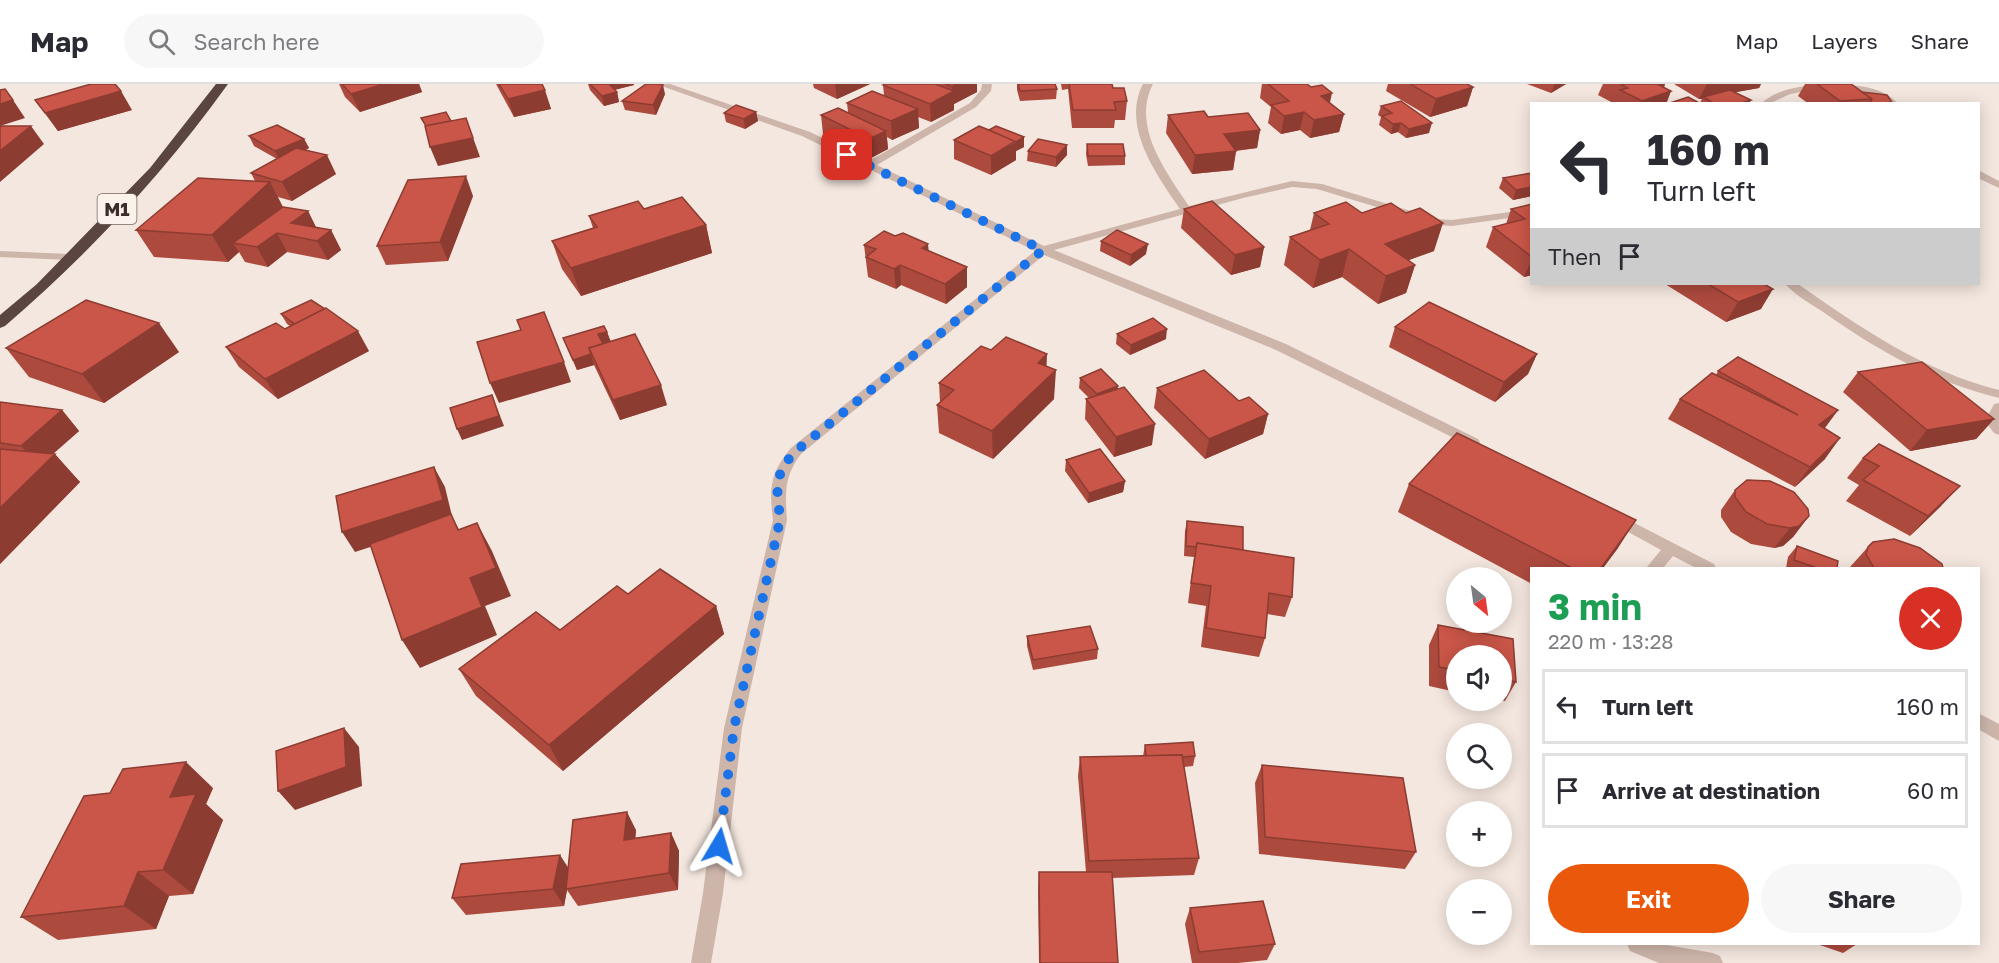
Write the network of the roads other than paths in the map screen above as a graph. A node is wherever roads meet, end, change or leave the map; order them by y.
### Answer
1 (222, 84) edge
2 (661, 84) edge
3 (987, 84) edge
4 (1148, 84) edge
5 (1766, 102) edge
6 (1892, 102) edge
7 (868, 166) junction
8 (1980, 174) edge
9 (1999, 185) edge
10 (1186, 210) junction
11 (1530, 212) edge
12 (1043, 250) junction
13 (0, 254) edge
14 (70, 257) junction
15 (1793, 285) edge
16 (0, 323) edge
17 (1999, 394) edge
18 (1999, 406) edge
19 (1999, 430) edge
20 (1482, 447) edge
21 (1600, 510) edge
22 (1671, 549) junction
23 (1655, 567) edge
24 (1706, 567) edge
25 (1980, 721) edge
26 (1999, 733) edge
27 (1640, 945) edge
28 (701, 963) edge
29 (1713, 963) edge

1 - 14 highway, M1
2 - 7 street
3 - 7 street
4 - 10 street
5 - 6 street
7 - 12 street
8 - 9 street
10 - 11 street
10 - 12 street
12 - 20 street
12 - 28 street
13 - 14 street
14 - 16 highway, M1
15 - 17 street
18 - 19 street
21 - 22 street
22 - 23 street
22 - 24 street
25 - 26 street
27 - 29 street

